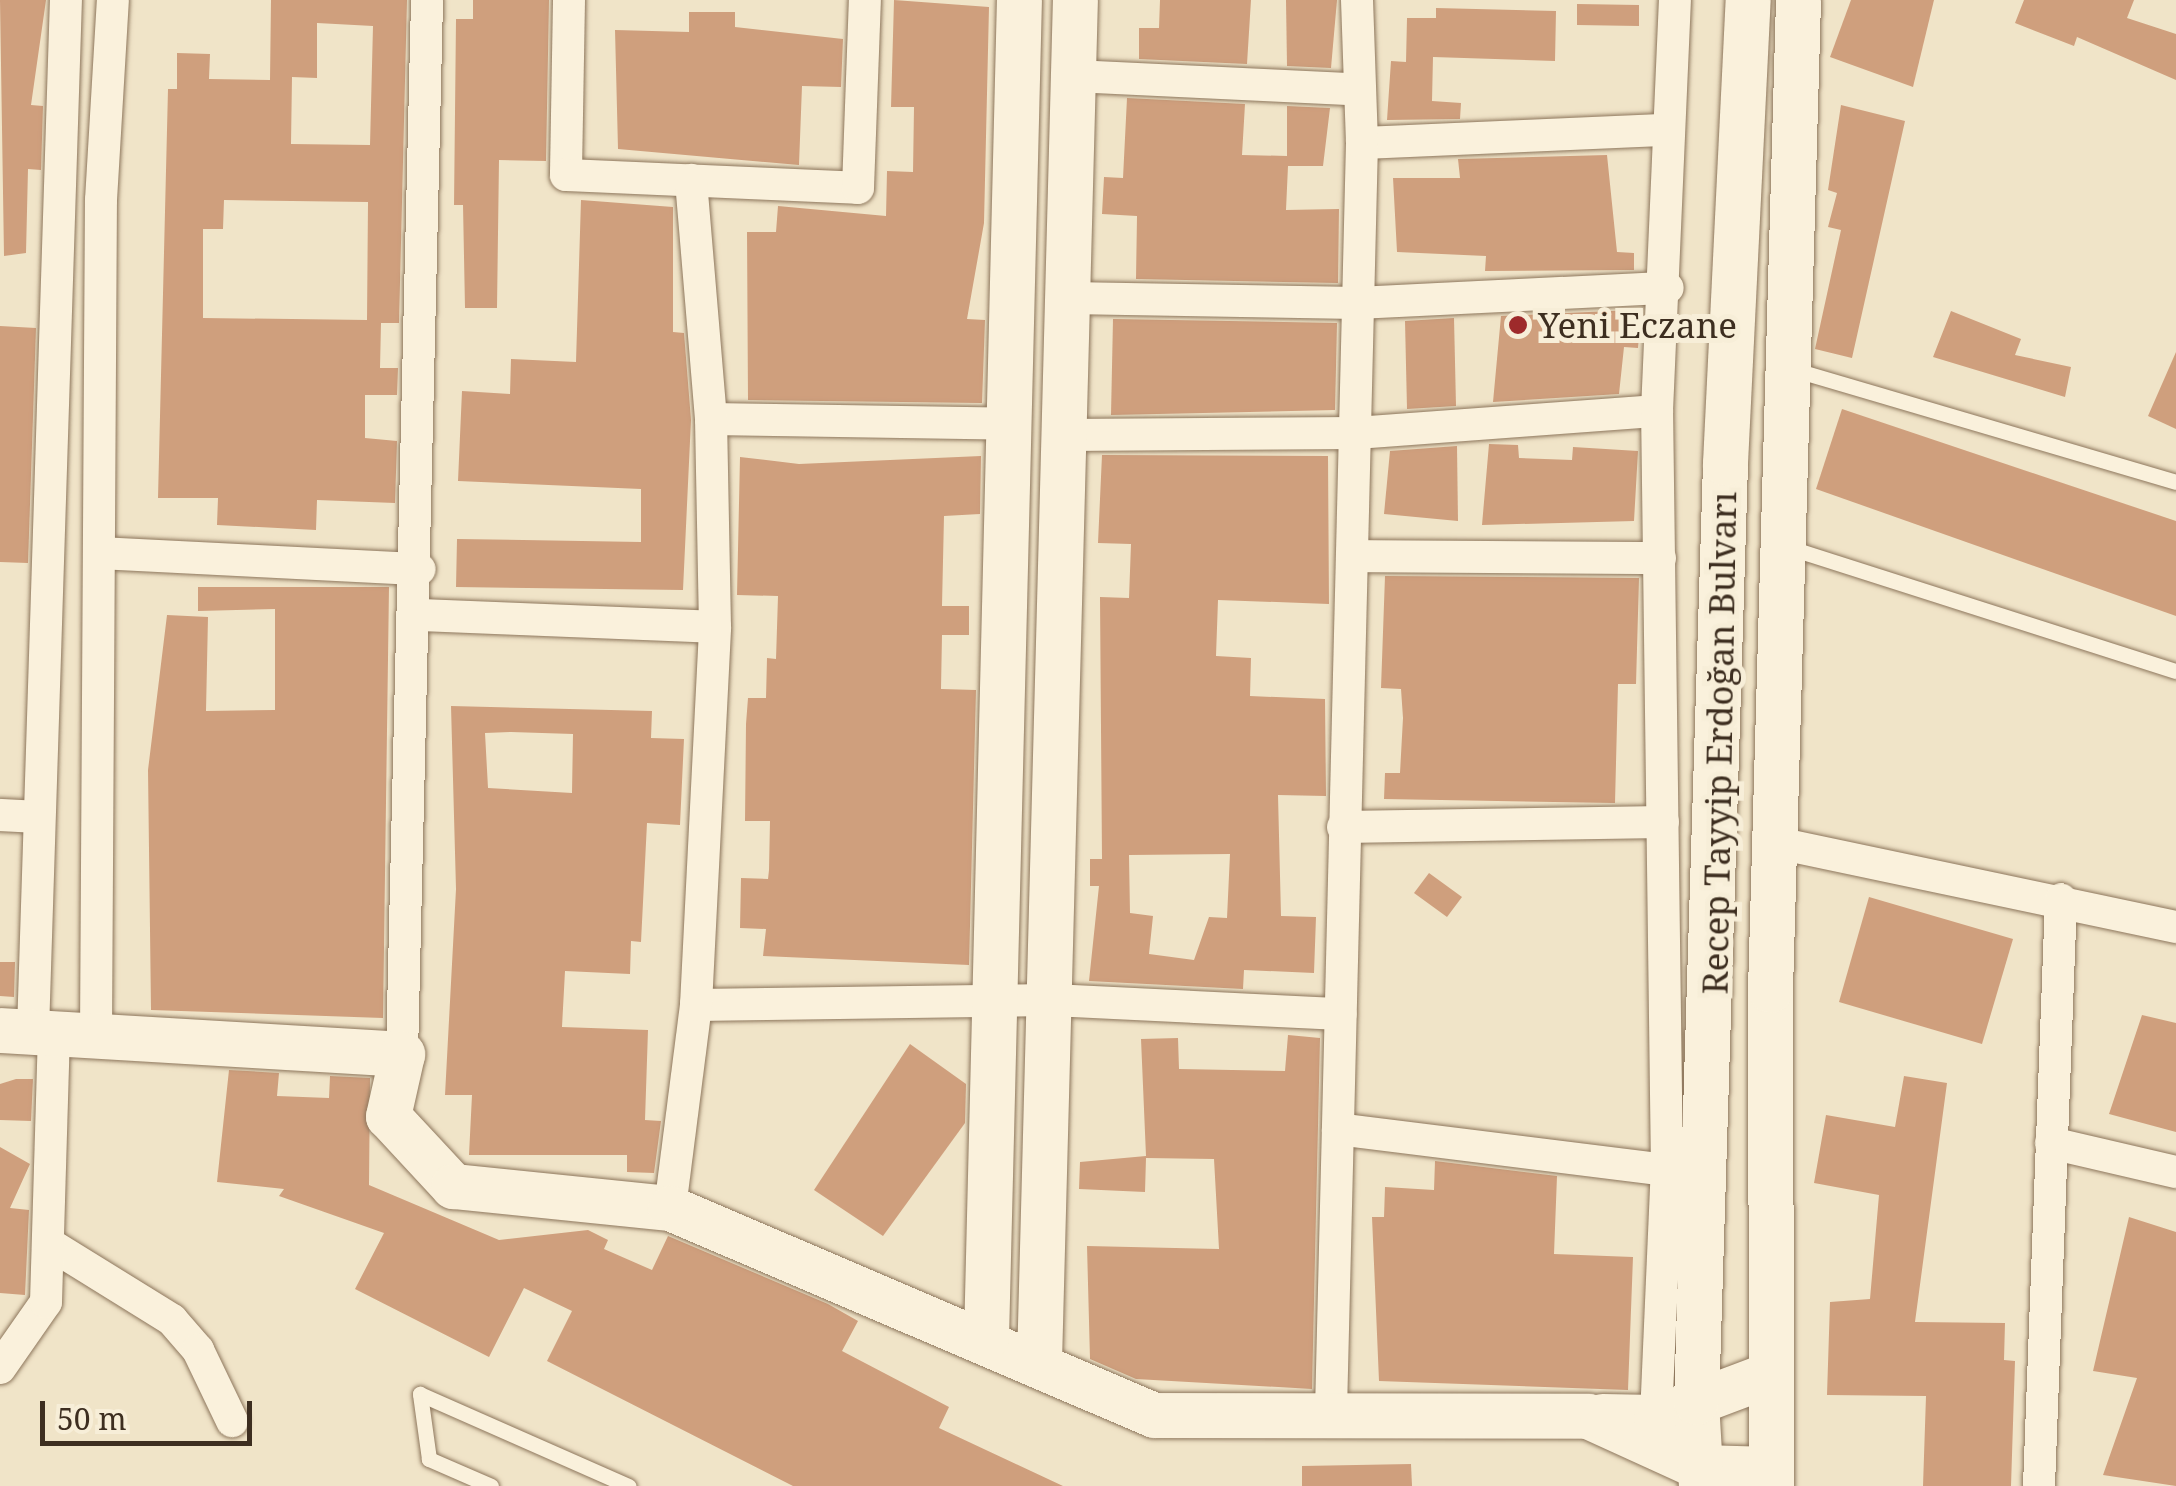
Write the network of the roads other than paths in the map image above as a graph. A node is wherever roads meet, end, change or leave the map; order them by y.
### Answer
1 (66, 0) edge
2 (113, 0) edge
3 (427, 0) edge
4 (569, 0) edge
5 (863, 0) edge
6 (1019, 0) edge
7 (1076, 0) edge
8 (1357, 0) edge
9 (1675, 0) edge
10 (1748, 0) edge
11 (1798, 0) edge
12 (1074, 76) junction
13 (1354, 89) junction
14 (1663, 130) junction
15 (1362, 144) junction
16 (692, 180) junction
17 (1668, 288) junction
18 (1069, 298) junction
19 (1357, 303) junction
20 (1783, 368) junction
21 (1656, 411) junction
22 (711, 419) junction
23 (1013, 424) junction
24 (1356, 433) junction
25 (1066, 435) junction
26 (2176, 482) edge
27 (1778, 544) junction
28 (100, 553) junction
29 (1354, 556) junction
30 (1660, 558) junction
31 (420, 569) junction
32 (418, 615) junction
33 (715, 627) junction
34 (2176, 671) edge
35 (0, 815) edge
36 (38, 817) junction
37 (1663, 822) junction
38 (1343, 827) junction
39 (1777, 843) junction
40 (2061, 899) junction
41 (2176, 927) edge
42 (996, 1000) junction
43 (1052, 1000) junction
44 (696, 1006) junction
45 (1341, 1014) junction
46 (46, 1032) edge
47 (402, 1054) junction
48 (1338, 1128) junction
49 (2051, 1143) junction
50 (1667, 1170) junction
51 (2176, 1172) edge
52 (670, 1208) junction
53 (48, 1243) junction
54 (986, 1338) junction
55 (1039, 1362) junction
56 (0, 1368) edge
57 (1767, 1375) junction
58 (1676, 1409) junction
59 (1331, 1411) junction
60 (1588, 1416) junction
61 (232, 1421) dead end
62 (1700, 1476) edge
63 (1771, 1478) edge
64 (491, 1486) edge
65 (629, 1486) edge
66 (2039, 1486) edge

1 - 36 street
2 - 28 street
3 - 31 street
4 - 16 street
5 - 16 street
6 - 23 street
7 - 12 street
8 - 13 street
9 - 14 street
10 - 58 street, Recep Tayyip Erdoğan Bulvarı
11 - 20 street, Recep Tayyip Erdoğan Bulvarı
12 - 13 street
12 - 18 street
13 - 15 street
14 - 15 street
14 - 17 street
15 - 19 street
16 - 22 street
17 - 19 street
17 - 21 street
18 - 19 street
18 - 25 street
19 - 24 street
20 - 26 lane
20 - 27 street, Recep Tayyip Erdoğan Bulvarı
21 - 24 street
21 - 30 street
22 - 23 street
22 - 33 street
23 - 42 street
24 - 25 street
24 - 29 street
25 - 43 street
27 - 34 lane
27 - 39 street, Recep Tayyip Erdoğan Bulvarı
28 - 31 street
28 - 46 street
29 - 30 street
29 - 38 street
30 - 37 street
31 - 32 street
32 - 33 street
32 - 47 street
33 - 44 street
35 - 36 street
36 - 46 street
37 - 38 street
37 - 50 street
38 - 45 street
39 - 40 street
39 - 57 street, Recep Tayyip Erdoğan Bulvarı
40 - 41 street
40 - 49 street
42 - 43 street
42 - 44 street
42 - 54 street
43 - 45 street
43 - 55 street
44 - 52 street
45 - 48 street
46 - 47 street
46 - 53 street
47 - 52 street
48 - 50 street
48 - 59 street
49 - 51 street
49 - 66 street
50 - 58 street
52 - 54 street
53 - 56 street
53 - 61 street
54 - 55 street
55 - 59 street
57 - 58 street
57 - 63 street, Recep Tayyip Erdoğan Bulvarı
58 - 60 street
58 - 62 street, Recep Tayyip Erdoğan Bulvarı
59 - 60 street
60 - 62 street
62 - 63 street
64 - 65 lane

